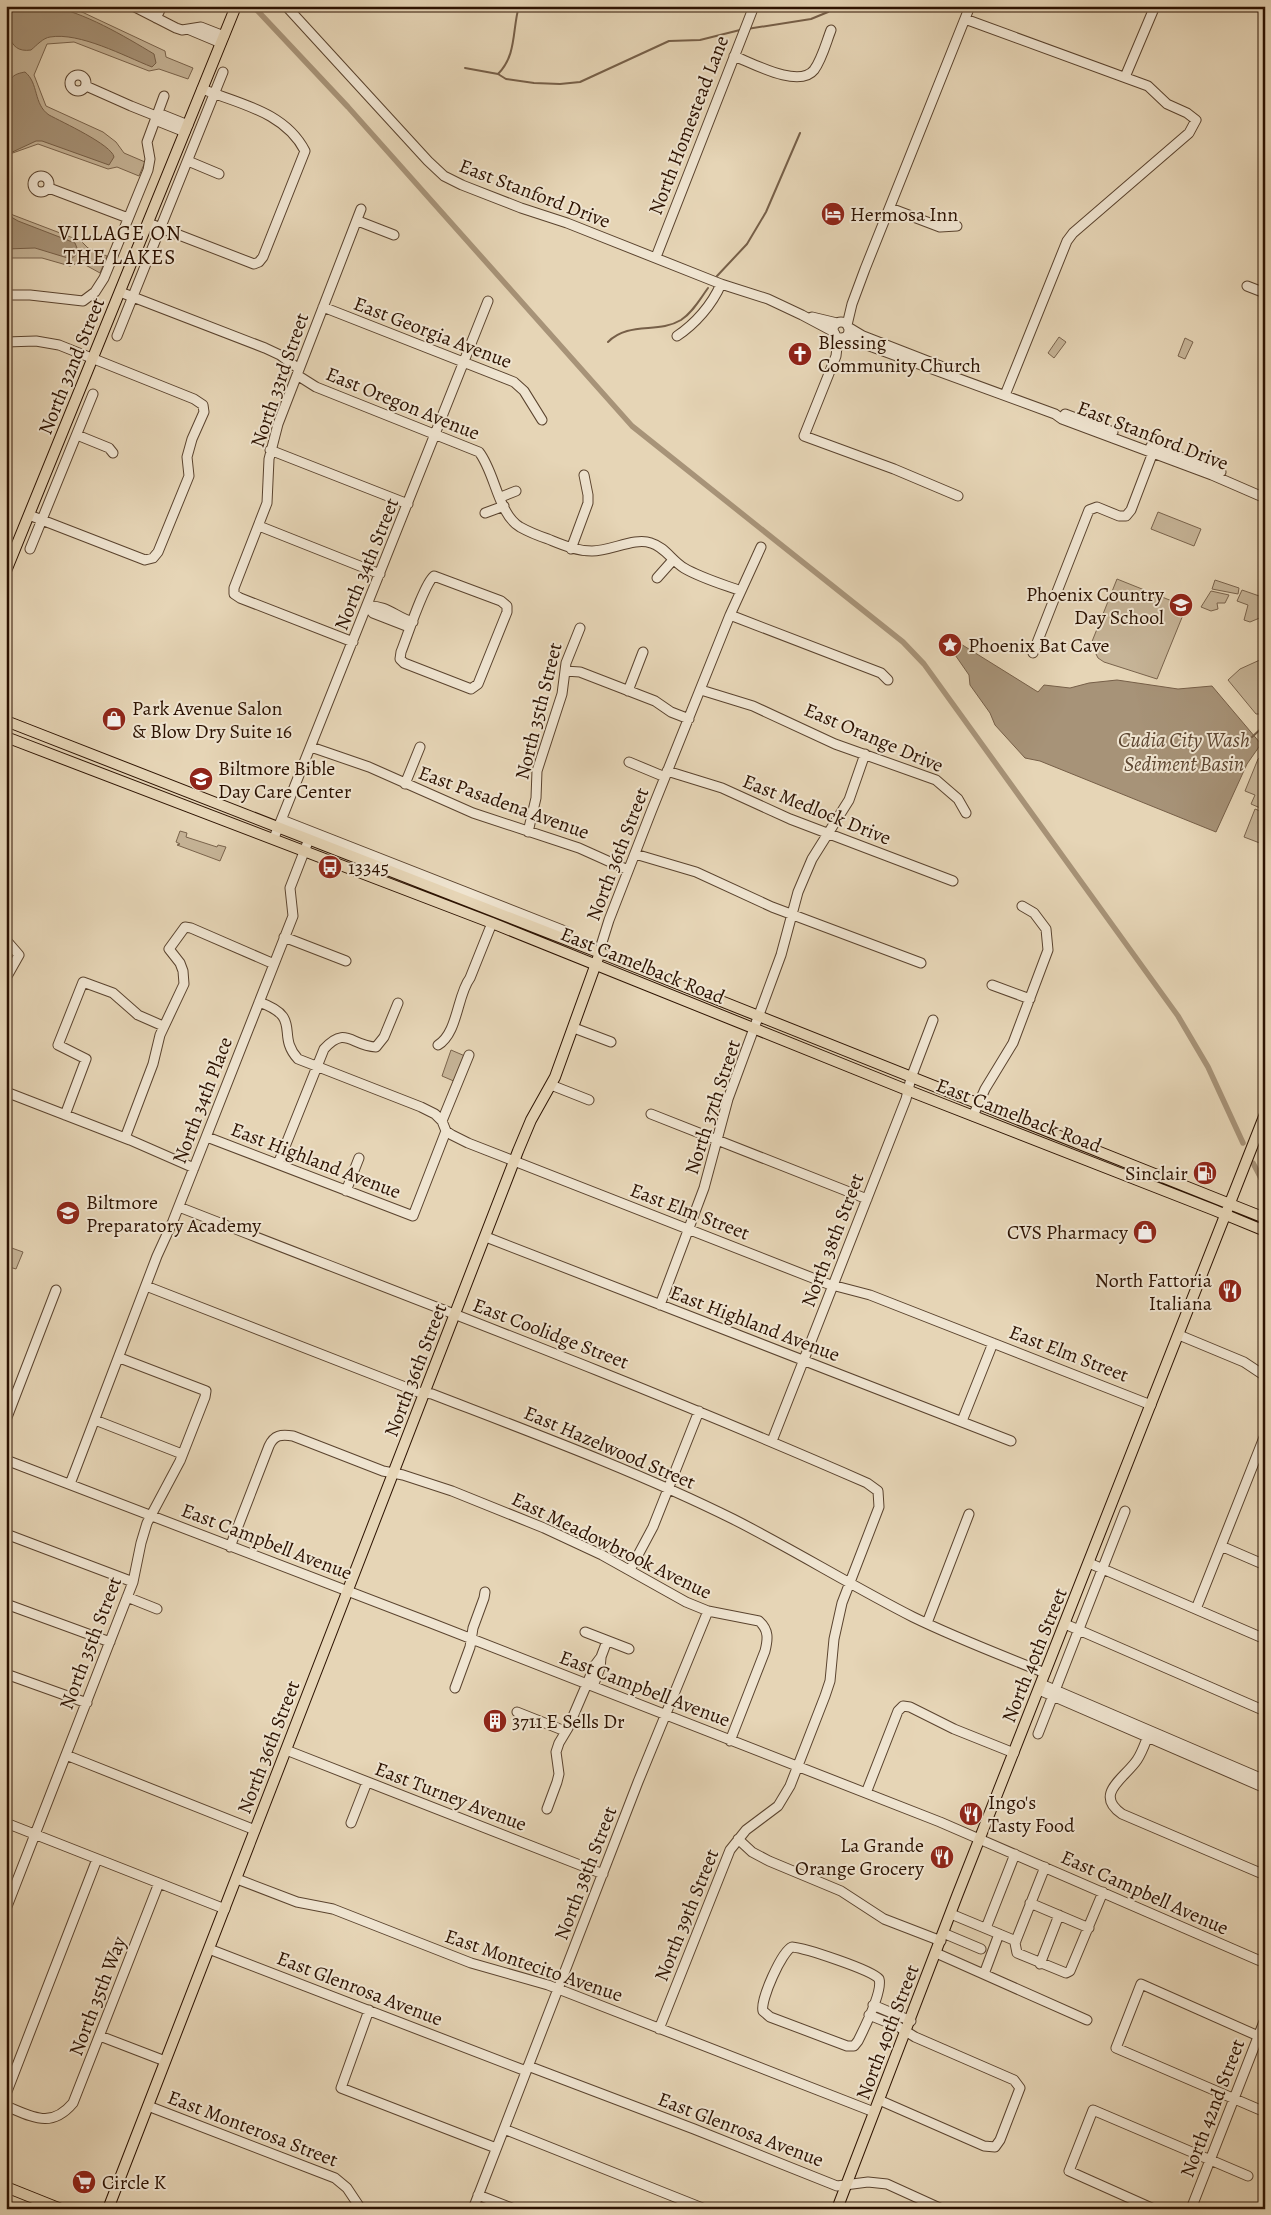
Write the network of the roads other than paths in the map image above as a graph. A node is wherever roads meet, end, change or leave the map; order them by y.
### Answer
1 (133, 6) edge
2 (162, 6) edge
3 (286, 6) edge
4 (754, 6) edge
5 (970, 6) edge
6 (1155, 6) edge
7 (235, 7) edge
8 (156, 18) junction
9 (965, 19) junction
10 (831, 30) dead end
11 (222, 39) junction
12 (734, 56) junction
13 (223, 72) dead end
14 (1125, 77) junction
15 (86, 86) dead end
16 (202, 89) junction
17 (215, 94) junction
18 (164, 96) dead end
19 (156, 116) junction
20 (187, 128) junction
21 (188, 161) junction
22 (220, 174) dead end
23 (49, 188) dead end
24 (890, 208) junction
25 (361, 209) dead end
26 (128, 218) junction
27 (358, 221) junction
28 (148, 223) junction
29 (957, 226) dead end
30 (161, 228) junction
31 (394, 235) dead end
32 (656, 257) junction
33 (721, 284) junction
34 (1247, 286) dead end
35 (120, 292) junction
36 (1265, 293) edge
37 (6, 295) edge
38 (133, 297) junction
39 (488, 301) dead end
40 (323, 307) junction
41 (802, 315) junction
42 (843, 324) junction
43 (839, 335) junction
44 (117, 336) dead end
45 (677, 336) dead end
46 (6, 342) edge
47 (93, 359) junction
48 (465, 363) junction
49 (298, 372) junction
50 (982, 386) junction
51 (93, 394) dead end
52 (1005, 395) junction
53 (542, 420) dead end
54 (436, 434) junction
55 (77, 435) junction
56 (270, 450) junction
57 (1154, 450) junction
58 (113, 453) dead end
59 (584, 475) dead end
60 (516, 491) dead end
61 (1265, 491) edge
62 (958, 496) dead end
63 (501, 497) junction
64 (1265, 498) edge
65 (408, 504) junction
66 (504, 506) junction
67 (485, 514) dead end
68 (29, 515) junction
69 (42, 520) junction
70 (259, 526) junction
71 (761, 547) dead end
72 (30, 549) dead end
73 (571, 549) junction
74 (673, 560) junction
75 (6, 572) edge
76 (380, 574) junction
77 (657, 578) dead end
78 (740, 591) junction
79 (367, 606) junction
80 (730, 615) junction
81 (412, 625) junction
82 (580, 628) dead end
83 (353, 642) junction
84 (643, 652) dead end
85 (1033, 653) dead end
86 (565, 671) junction
87 (888, 680) dead end
88 (701, 690) junction
89 (628, 691) junction
90 (688, 719) junction
91 (6, 721) edge
92 (25, 728) junction
93 (6, 737) edge
94 (19, 742) junction
95 (312, 747) junction
96 (420, 747) dead end
97 (865, 754) junction
98 (629, 762) dead end
99 (666, 774) junction
100 (166, 783) junction
101 (405, 784) junction
102 (161, 796) junction
103 (966, 814) dead end
104 (280, 824) junction
105 (528, 832) junction
106 (828, 834) junction
107 (274, 838) junction
108 (309, 839) junction
109 (305, 850) junction
110 (635, 854) junction
111 (628, 870) junction
112 (953, 881) dead end
113 (440, 886) junction
114 (435, 901) junction
115 (1022, 906) dead end
116 (791, 914) junction
117 (492, 923) junction
118 (284, 937) junction
119 (6, 940) edge
120 (599, 952) junction
121 (346, 961) dead end
122 (921, 963) dead end
123 (274, 964) junction
124 (596, 964) junction
125 (6, 978) edge
126 (992, 985) dead end
127 (1030, 999) junction
128 (259, 1002) junction
129 (398, 1003) dead end
130 (760, 1016) junction
131 (933, 1020) dead end
132 (163, 1026) junction
133 (574, 1028) junction
134 (755, 1029) junction
135 (611, 1042) dead end
136 (438, 1044) dead end
137 (469, 1056) dead end
138 (315, 1067) junction
139 (912, 1078) junction
140 (551, 1085) junction
141 (907, 1090) junction
142 (6, 1092) edge
143 (589, 1100) dead end
144 (978, 1104) junction
145 (651, 1114) dead end
146 (1265, 1114) edge
147 (65, 1115) junction
148 (974, 1116) junction
149 (442, 1121) junction
150 (446, 1130) junction
151 (207, 1137) junction
152 (125, 1138) junction
153 (717, 1140) junction
154 (1085, 1146) junction
155 (359, 1158) dead end
156 (1080, 1158) junction
157 (514, 1161) junction
158 (278, 1164) junction
159 (194, 1168) junction
160 (346, 1191) junction
161 (867, 1199) junction
162 (1230, 1203) junction
163 (179, 1208) junction
164 (1226, 1214) junction
165 (1265, 1218) edge
166 (689, 1229) junction
167 (1265, 1231) edge
168 (486, 1237) junction
169 (833, 1285) junction
170 (146, 1286) junction
171 (56, 1290) dead end
172 (660, 1305) junction
173 (455, 1315) junction
174 (1179, 1335) junction
175 (993, 1343) junction
176 (120, 1358) junction
177 (803, 1360) junction
178 (1265, 1376) edge
179 (425, 1393) junction
180 (1151, 1404) junction
181 (699, 1411) junction
182 (6, 1420) edge
183 (95, 1420) junction
184 (962, 1421) junction
185 (1265, 1435) edge
186 (772, 1441) junction
187 (1011, 1441) dead end
188 (182, 1454) junction
189 (6, 1460) edge
190 (394, 1473) junction
191 (70, 1484) junction
192 (668, 1489) junction
193 (878, 1491) joint
194 (1125, 1512) dead end
195 (970, 1514) dead end
196 (151, 1516) junction
197 (6, 1534) edge
198 (230, 1546) junction
199 (1221, 1546) junction
200 (1089, 1563) junction
201 (1265, 1565) edge
202 (1102, 1568) junction
203 (630, 1570) junction
204 (133, 1582) junction
205 (850, 1582) junction
206 (348, 1591) junction
207 (484, 1592) dead end
208 (127, 1597) junction
209 (6, 1604) edge
210 (157, 1609) dead end
211 (1196, 1609) junction
212 (708, 1611) junction
213 (926, 1623) junction
214 (1065, 1624) junction
215 (1078, 1630) junction
216 (585, 1632) dead end
217 (471, 1639) junction
218 (1265, 1639) edge
219 (607, 1641) junction
220 (110, 1642) junction
221 (629, 1649) dead end
222 (1045, 1673) junction
223 (6, 1674) edge
224 (590, 1685) junction
225 (1040, 1687) junction
226 (454, 1688) dead end
227 (1053, 1692) junction
228 (87, 1703) junction
229 (1265, 1711) edge
230 (517, 1712) dead end
231 (665, 1715) junction
232 (565, 1731) junction
233 (1038, 1734) dead end
234 (1149, 1734) junction
235 (730, 1740) junction
236 (286, 1750) junction
237 (1014, 1753) junction
238 (66, 1755) junction
239 (798, 1767) junction
240 (1236, 1771) junction
241 (1265, 1780) edge
242 (367, 1782) junction
243 (1265, 1788) edge
244 (866, 1793) junction
245 (547, 1809) dead end
246 (351, 1823) dead end
247 (6, 1824) edge
248 (255, 1830) junction
249 (35, 1835) junction
250 (738, 1839) junction
251 (980, 1839) junction
252 (1015, 1854) junction
253 (97, 1859) junction
254 (1045, 1867) junction
255 (603, 1874) junction
256 (1265, 1875) edge
257 (237, 1878) junction
258 (159, 1883) junction
259 (1103, 1892) junction
260 (1030, 1903) junction
261 (6, 1909) edge
262 (225, 1909) junction
263 (951, 1914) junction
264 (1059, 1915) junction
265 (986, 1928) junction
266 (1089, 1928) junction
267 (999, 1934) junction
268 (942, 1937) junction
269 (1016, 1941) junction
270 (209, 1949) junction
271 (981, 1949) dead end
272 (936, 1954) junction
273 (1265, 1963) edge
274 (1040, 1964) junction
275 (984, 1974) junction
276 (558, 1989) junction
277 (873, 2005) junction
278 (369, 2010) junction
279 (895, 2014) junction
280 (869, 2016) junction
281 (1265, 2019) edge
282 (1087, 2020) dead end
283 (911, 2021) junction
284 (891, 2024) junction
285 (659, 2029) junction
286 (906, 2032) junction
287 (100, 2036) junction
288 (1261, 2038) edge
289 (165, 2061) junction
290 (527, 2069) junction
291 (6, 2094) edge
292 (1234, 2098) junction
293 (879, 2100) junction
294 (6, 2106) edge
295 (148, 2106) junction
296 (874, 2112) junction
297 (1265, 2112) edge
298 (504, 2129) junction
299 (496, 2148) junction
300 (1210, 2160) junction
301 (1248, 2176) dead end
302 (6, 2187) edge
303 (846, 2187) junction
304 (478, 2195) junction
305 (61, 2209) edge
306 (108, 2209) edge
307 (361, 2209) edge
308 (472, 2209) edge
309 (514, 2209) edge
310 (705, 2209) edge
311 (837, 2209) edge
312 (942, 2209) edge
313 (1154, 2209) edge
314 (1191, 2209) edge

1 - 8 street
2 - 8 street
3 - 32 street, East Stanford Drive
4 - 12 street, North Homestead Lane
5 - 9 street
6 - 14 street
7 - 11 main road, North 32nd Street
8 - 11 street
9 - 14 street
9 - 24 street
10 - 12 street
11 - 16 main road, North 32nd Street
12 - 32 street, North Homestead Lane
13 - 17 street, North 32nd Street
14 - 52 street
15 - 19 street
16 - 17 street
16 - 20 main road, North 32nd Street
17 - 21 street, North 32nd Street
17 - 30 street
18 - 19 street
19 - 20 street
19 - 26 street
20 - 28 main road, North 32nd Street
21 - 22 street
21 - 30 street, North 32nd Street
23 - 26 street
24 - 29 street
24 - 42 street
25 - 27 street, North 33rd Street
26 - 37 street
27 - 31 street
27 - 40 street, North 33rd Street
28 - 30 street
28 - 35 main road, North 32nd Street
30 - 38 street, North 32nd Street
32 - 33 street, East Stanford Drive
33 - 41 street, East Stanford Drive
33 - 45 street
34 - 36 street
35 - 38 street, East Oregon Avenue
35 - 47 main road, North 32nd Street
38 - 44 street, North 32nd Street
38 - 49 street, East Oregon Avenue
39 - 48 street, North 34th Street
40 - 48 street, East Georgia Avenue
40 - 49 street, North 33rd Street
41 - 42 street, East Stanford Drive
41 - 43 street, East Stanford Drive
42 - 43 street
42 - 43 street
42 - 50 street, East Stanford Drive
43 - 50 street, East Stanford Drive
43 - 62 street
46 - 47 street
47 - 68 main road, North 32nd Street
47 - 69 street
48 - 53 street, East Georgia Avenue
48 - 54 street, North 34th Street
49 - 54 street, East Oregon Avenue
49 - 56 street, North 33rd Street
50 - 52 street, East Stanford Drive
51 - 55 street, North 32nd Street
52 - 57 street, East Stanford Drive
54 - 63 street, East Oregon Avenue
54 - 65 street, North 34th Street
55 - 58 street
55 - 69 street, North 32nd Street
56 - 65 street
56 - 70 street, North 33rd Street
57 - 61 street, East Stanford Drive
57 - 64 street, East Stanford Drive
57 - 85 street
59 - 73 street
60 - 63 street
63 - 66 street, East Oregon Avenue
65 - 76 street, North 34th Street
66 - 67 street
66 - 73 street, East Oregon Avenue
68 - 69 street
68 - 75 main road, North 32nd Street
69 - 72 street, North 32nd Street
70 - 76 street
70 - 83 street, North 33rd Street
71 - 78 street, North 36th Street
73 - 74 street, East Oregon Avenue
74 - 77 street
74 - 78 street, East Oregon Avenue
76 - 79 street, North 34th Street
78 - 80 street, North 36th Street
79 - 81 street
79 - 83 street, North 34th Street
80 - 87 street
80 - 88 street, North 36th Street
81 - 81 street
82 - 86 street, North 35th Street
83 - 95 street, North 34th Street
84 - 89 street
86 - 89 street
86 - 105 street, North 35th Street
88 - 90 street, North 36th Street
88 - 97 street, East Orange Drive
89 - 90 street
90 - 99 street, North 36th Street
91 - 92 main road, East Camelback Road
92 - 94 main road
92 - 100 main road, East Camelback Road
93 - 94 main road, East Camelback Road
94 - 102 main road, East Camelback Road
95 - 101 street, East Pasadena Avenue
95 - 104 street, North 34th Street
96 - 101 street
97 - 103 street, East Orange Drive
97 - 106 street, North 37th Street
98 - 99 street, East Medlock Drive
99 - 106 street, East Medlock Drive
99 - 110 street, North 36th Street
100 - 102 main road
100 - 104 main road, East Camelback Road
101 - 105 street, East Pasadena Avenue
102 - 107 main road, East Camelback Road
104 - 107 street, North 34th Street
104 - 108 main road, East Camelback Road
104 - 113 street, East Camelback Road
105 - 111 street, East Pasadena Avenue
106 - 112 street, East Medlock Drive
106 - 116 street, North 37th Street
107 - 109 main road, East Camelback Road
108 - 109 street, North 34th Place
108 - 113 main road, East Camelback Road
109 - 114 main road, East Camelback Road
109 - 118 street, North 34th Place
110 - 111 street, North 36th Street
110 - 116 street
111 - 120 street, North 36th Street
113 - 114 main road
113 - 120 main road, East Camelback Road
114 - 117 main road, East Camelback Road
115 - 127 street
116 - 122 street
116 - 130 street, North 37th Street
117 - 124 main road, East Camelback Road
117 - 136 street
118 - 121 street
118 - 123 street, North 34th Place
119 - 125 street
120 - 124 main road, North 36th Street
120 - 130 main road, East Camelback Road
123 - 128 street, North 34th Place
123 - 132 street
124 - 133 main road, North 36th Street
124 - 134 main road, East Camelback Road
126 - 127 street
127 - 144 street
128 - 138 street
128 - 151 street, North 34th Place
129 - 138 street
130 - 134 street, North 37th Street
130 - 139 main road, East Camelback Road
131 - 139 street, East Camelback Road
132 - 147 street
132 - 152 street
133 - 135 street
133 - 140 main road, North 36th Street
134 - 141 main road, East Camelback Road
134 - 153 street, North 37th Street
137 - 149 street
138 - 149 street
138 - 158 street
139 - 141 street, North 38th Street
139 - 144 main road, East Camelback Road
140 - 143 street
140 - 157 main road, North 36th Street
141 - 148 main road, East Camelback Road
141 - 161 street, North 38th Street
142 - 147 street
144 - 148 street
144 - 154 main road, East Camelback Road
145 - 153 street
146 - 162 main road, North 40th Street
147 - 152 street
148 - 156 main road, East Camelback Road
149 - 150 street
150 - 157 street, East Elm Street
150 - 160 street, East Highland Avenue
151 - 158 street, East Highland Avenue
151 - 159 street, North 34th Place
152 - 159 street
153 - 161 street
153 - 166 street, North 37th Street
154 - 156 main road
154 - 162 main road, East Camelback Road
155 - 160 street
156 - 164 main road, East Camelback Road
157 - 166 street, East Elm Street
157 - 168 main road, North 36th Street
158 - 160 street, East Highland Avenue
159 - 163 street, North 34th Place
161 - 169 street, North 38th Street
162 - 164 main road, North 40th Street
162 - 165 main road, East Camelback Road
163 - 170 street, North 34th Place
163 - 173 street, East Coolidge Street
164 - 167 main road, East Camelback Road
164 - 174 main road, North 40th Street
166 - 169 street, East Elm Street
166 - 172 street, North 37th Street
168 - 172 street, East Highland Avenue
168 - 173 main road, North 36th Street
169 - 175 street, East Elm Street
169 - 177 street, North 38th Street
170 - 176 street, North 34th Place
170 - 179 street, East Hazelwood Street
171 - 182 street
172 - 177 street, East Highland Avenue
173 - 179 main road, North 36th Street
173 - 181 street, East Coolidge Street
174 - 178 street
174 - 180 main road, North 40th Street
175 - 180 street, East Elm Street
175 - 184 street
176 - 183 street, North 34th Place
176 - 188 street, North 35th Street
177 - 184 street, East Highland Avenue
177 - 186 street, North 38th Street
179 - 190 main road, North 36th Street
179 - 192 street, East Hazelwood Street
180 - 200 main road, North 40th Street
181 - 186 street, East Coolidge Street
181 - 192 street
183 - 188 street
183 - 191 street, North 34th Place
184 - 187 street, East Highland Avenue
185 - 199 street
186 - 193 street, East Coolidge Street
188 - 196 street, North 35th Street
189 - 191 street, East Campbell Avenue
190 - 198 street, East Meadowbrook Avenue
190 - 203 street, East Meadowbrook Avenue
190 - 206 main road, North 36th Street
191 - 196 street, East Campbell Avenue
192 - 203 street
192 - 205 street, East Hazelwood Street
193 - 205 street, North 39th Street
194 - 202 street, North 40th Street
195 - 213 street
196 - 198 street, East Campbell Avenue
196 - 204 street, North 35th Street
197 - 204 street
198 - 206 street, East Campbell Avenue
199 - 201 street
199 - 211 street
200 - 202 street
200 - 214 main road, North 40th Street
202 - 211 street
202 - 215 street, North 40th Street
203 - 212 street, East Meadowbrook Avenue
204 - 208 street, North 35th Street
205 - 213 street, East Hazelwood Street
205 - 239 street, North 39th Street
206 - 217 street, East Campbell Avenue
206 - 236 main road, North 36th Street
207 - 217 street
208 - 210 street
208 - 220 street, North 35th Street
209 - 220 street
211 - 218 street
212 - 231 street, North 38th Street
212 - 235 street, East Meadowbrook Avenue
213 - 222 street, East Hazelwood Street
214 - 215 street
214 - 222 main road, North 40th Street
215 - 227 street, North 40th Street
215 - 229 street
216 - 219 street
217 - 224 street, East Campbell Avenue
217 - 226 street
219 - 221 street
219 - 224 street
220 - 228 street, North 35th Street
222 - 225 main road, North 40th Street
223 - 228 street
224 - 231 street, East Campbell Avenue
224 - 232 street
225 - 227 street
225 - 237 main road, North 40th Street
227 - 233 street, North 40th Street
227 - 234 street
228 - 238 street, North 35th Street
230 - 232 street
231 - 235 street, East Campbell Avenue
231 - 255 street, North 38th Street
232 - 245 street
234 - 240 street
234 - 256 street
235 - 239 street, East Campbell Avenue
236 - 242 street, East Turney Avenue
236 - 248 main road, North 36th Street
237 - 244 street
237 - 251 main road, North 40th Street
238 - 248 street
238 - 249 street, North 35th Street
239 - 244 street, East Campbell Avenue
239 - 250 street, North 39th Street
240 - 241 street
240 - 243 street
242 - 246 street
242 - 255 street, East Turney Avenue
244 - 251 street, East Campbell Avenue
247 - 249 street
248 - 257 main road, North 36th Street
249 - 253 street
249 - 261 street, North 35th Street
250 - 268 street
250 - 285 street, North 39th Street
251 - 252 street, East Campbell Avenue
251 - 263 main road, North 40th Street
252 - 254 street, East Campbell Avenue
252 - 265 street
253 - 258 street
253 - 291 street
254 - 259 street, East Campbell Avenue
254 - 260 street
255 - 276 street, North 38th Street
257 - 262 main road, North 36th Street
257 - 276 street, East Montecito Avenue
258 - 262 street
258 - 287 street, North 35th Way
259 - 266 street
259 - 273 street, East Campbell Avenue
260 - 264 street
260 - 269 street
262 - 270 main road, North 36th Street
263 - 265 street
263 - 268 main road, North 40th Street
264 - 266 street
264 - 274 street
265 - 267 street
266 - 274 street
267 - 269 street
267 - 275 street
268 - 271 street
268 - 272 main road, North 40th Street
269 - 274 street
270 - 278 street, East Glenrosa Avenue
270 - 289 main road, North 36th Street
272 - 275 street
272 - 283 main road, North 40th Street
275 - 282 street
276 - 285 street, East Montecito Avenue
276 - 290 street, North 38th Street
277 - 279 street
277 - 280 street
277 - 280 street
278 - 290 street, East Glenrosa Avenue
278 - 299 street
279 - 283 street
279 - 284 street
280 - 284 street
281 - 288 street, North 42nd Street
283 - 286 main road, North 40th Street
284 - 286 street
285 - 296 street, East Montecito Avenue
286 - 293 main road, North 40th Street
286 - 293 street
287 - 289 street
287 - 294 street, North 35th Way
288 - 292 street, North 42nd Street
288 - 292 street
289 - 295 main road, North 36th Street
290 - 298 street, North 38th Street
290 - 303 street, East Glenrosa Avenue
292 - 297 street
292 - 300 street, North 42nd Street
293 - 296 main road, North 40th Street
295 - 306 main road, North 36th Street
295 - 307 street, East Monterosa Street
296 - 303 main road, North 40th Street
298 - 299 street, North 38th Street
298 - 310 street
299 - 304 street, North 38th Street
300 - 301 street
300 - 313 street
300 - 314 street, North 42nd Street
302 - 305 main road
303 - 311 main road, North 40th Street
303 - 312 street, East Glenrosa Avenue
304 - 308 street, North 38th Street
304 - 309 street

